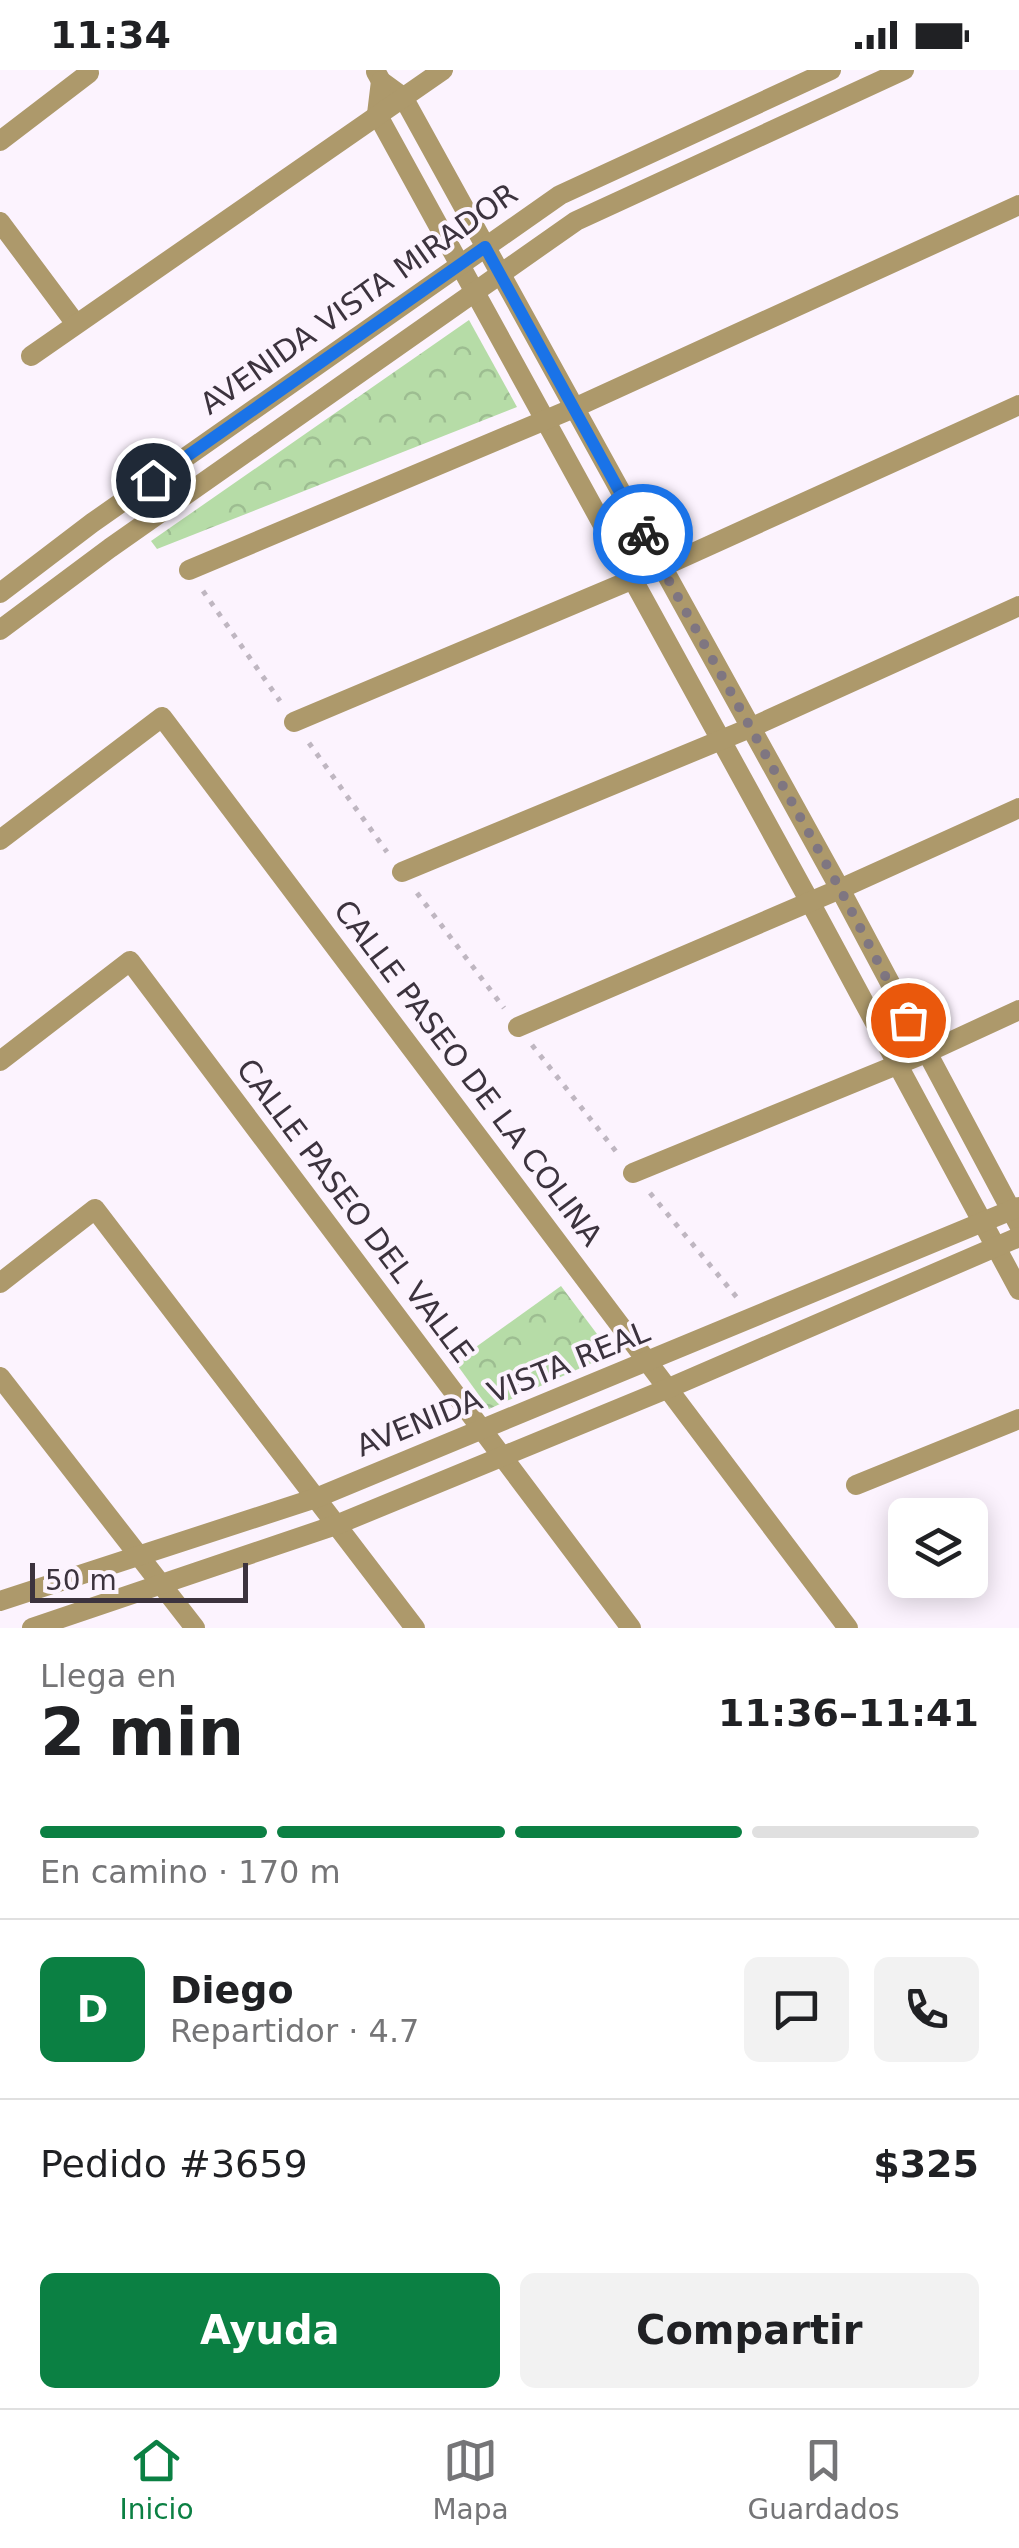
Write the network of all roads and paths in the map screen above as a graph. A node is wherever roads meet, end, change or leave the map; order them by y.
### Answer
1 (443, 70) edge
2 (831, 70) edge
3 (904, 70) edge
4 (89, 73) dead end
5 (377, 74) edge
6 (862, 79) edge
7 (402, 97) junction
8 (377, 114) junction
9 (0, 142) edge
10 (1019, 205) edge
11 (0, 222) edge
12 (485, 247) junction
13 (459, 265) junction
14 (500, 274) junction
15 (474, 292) junction
16 (76, 324) junction
17 (31, 356) dead end
18 (1019, 405) edge
19 (574, 408) junction
20 (544, 420) junction
21 (92, 524) junction
22 (110, 548) junction
23 (662, 567) junction
24 (189, 570) joint
25 (632, 579) junction
26 (0, 592) edge
27 (1019, 606) edge
28 (0, 630) edge
29 (294, 722) junction
30 (750, 728) junction
31 (720, 740) junction
32 (1019, 808) edge
33 (0, 840) edge
34 (402, 872) junction
35 (840, 889) junction
36 (810, 902) junction
37 (1019, 1010) edge
38 (518, 1026) junction
39 (926, 1052) junction
40 (0, 1061) edge
41 (898, 1064) junction
42 (633, 1172) junction
43 (1017, 1214) edge
44 (982, 1224) junction
45 (1019, 1237) edge
46 (995, 1247) junction
47 (0, 1283) edge
48 (1019, 1290) edge
49 (754, 1318) junction
50 (648, 1361) junction
51 (0, 1377) edge
52 (669, 1388) junction
53 (1019, 1419) edge
54 (482, 1430) junction
55 (502, 1457) junction
56 (856, 1486) dead end
57 (316, 1498) junction
58 (336, 1525) junction
59 (139, 1556) junction
60 (161, 1584) junction
61 (0, 1601) edge
62 (32, 1628) edge
63 (195, 1628) edge
64 (416, 1628) edge
65 (631, 1628) edge
66 (848, 1628) edge

1 - 7 street
2 - 12 street, AVENIDA VISTA MIRADOR
3 - 6 street, AVENIDA VISTA MIRADOR
4 - 9 street
5 - 7 street
5 - 8 street
6 - 14 street, AVENIDA VISTA MIRADOR
7 - 8 street
7 - 12 street
8 - 13 street
8 - 16 street
10 - 19 street
11 - 16 street
12 - 13 street, AVENIDA VISTA MIRADOR
12 - 14 street
13 - 15 street
13 - 21 street, AVENIDA VISTA MIRADOR
14 - 15 street, AVENIDA VISTA MIRADOR
14 - 19 street
15 - 20 street
15 - 22 street, AVENIDA VISTA MIRADOR
16 - 17 street
18 - 23 street
19 - 20 street
19 - 23 street
20 - 24 street
20 - 25 street
21 - 22 street
21 - 26 street, AVENIDA VISTA MIRADOR
22 - 28 street, AVENIDA VISTA MIRADOR
23 - 25 street
23 - 30 street
24 - 29 path
25 - 29 street
25 - 31 street
27 - 30 street
29 - 34 path
30 - 31 street
30 - 35 street
31 - 34 street
31 - 36 street
32 - 35 street
33 - 50 street, CALLE PASEO DE LA COLINA
34 - 38 path
35 - 36 street
35 - 39 street
36 - 38 street
36 - 41 street
37 - 39 street
38 - 42 path
39 - 41 street
39 - 43 street
40 - 54 street, CALLE PASEO DEL VALLE
41 - 42 street
41 - 44 street
42 - 49 path
43 - 44 street, AVENIDA VISTA REAL
44 - 46 street
44 - 49 street, AVENIDA VISTA REAL
45 - 46 street, AVENIDA VISTA REAL
46 - 48 street
46 - 52 street, AVENIDA VISTA REAL
47 - 57 street
49 - 50 street, AVENIDA VISTA REAL
50 - 52 street, CALLE PASEO DE LA COLINA
50 - 54 street, AVENIDA VISTA REAL
51 - 59 street
52 - 55 street, AVENIDA VISTA REAL
52 - 66 street, CALLE PASEO DE LA COLINA
53 - 56 street
54 - 55 street, CALLE PASEO DEL VALLE
54 - 57 street, AVENIDA VISTA REAL
55 - 58 street, AVENIDA VISTA REAL
55 - 65 street, CALLE PASEO DEL VALLE
57 - 58 street
57 - 59 street, AVENIDA VISTA REAL
58 - 60 street, AVENIDA VISTA REAL
58 - 64 street
59 - 60 street
59 - 61 street, AVENIDA VISTA REAL
60 - 62 street, AVENIDA VISTA REAL
60 - 63 street

